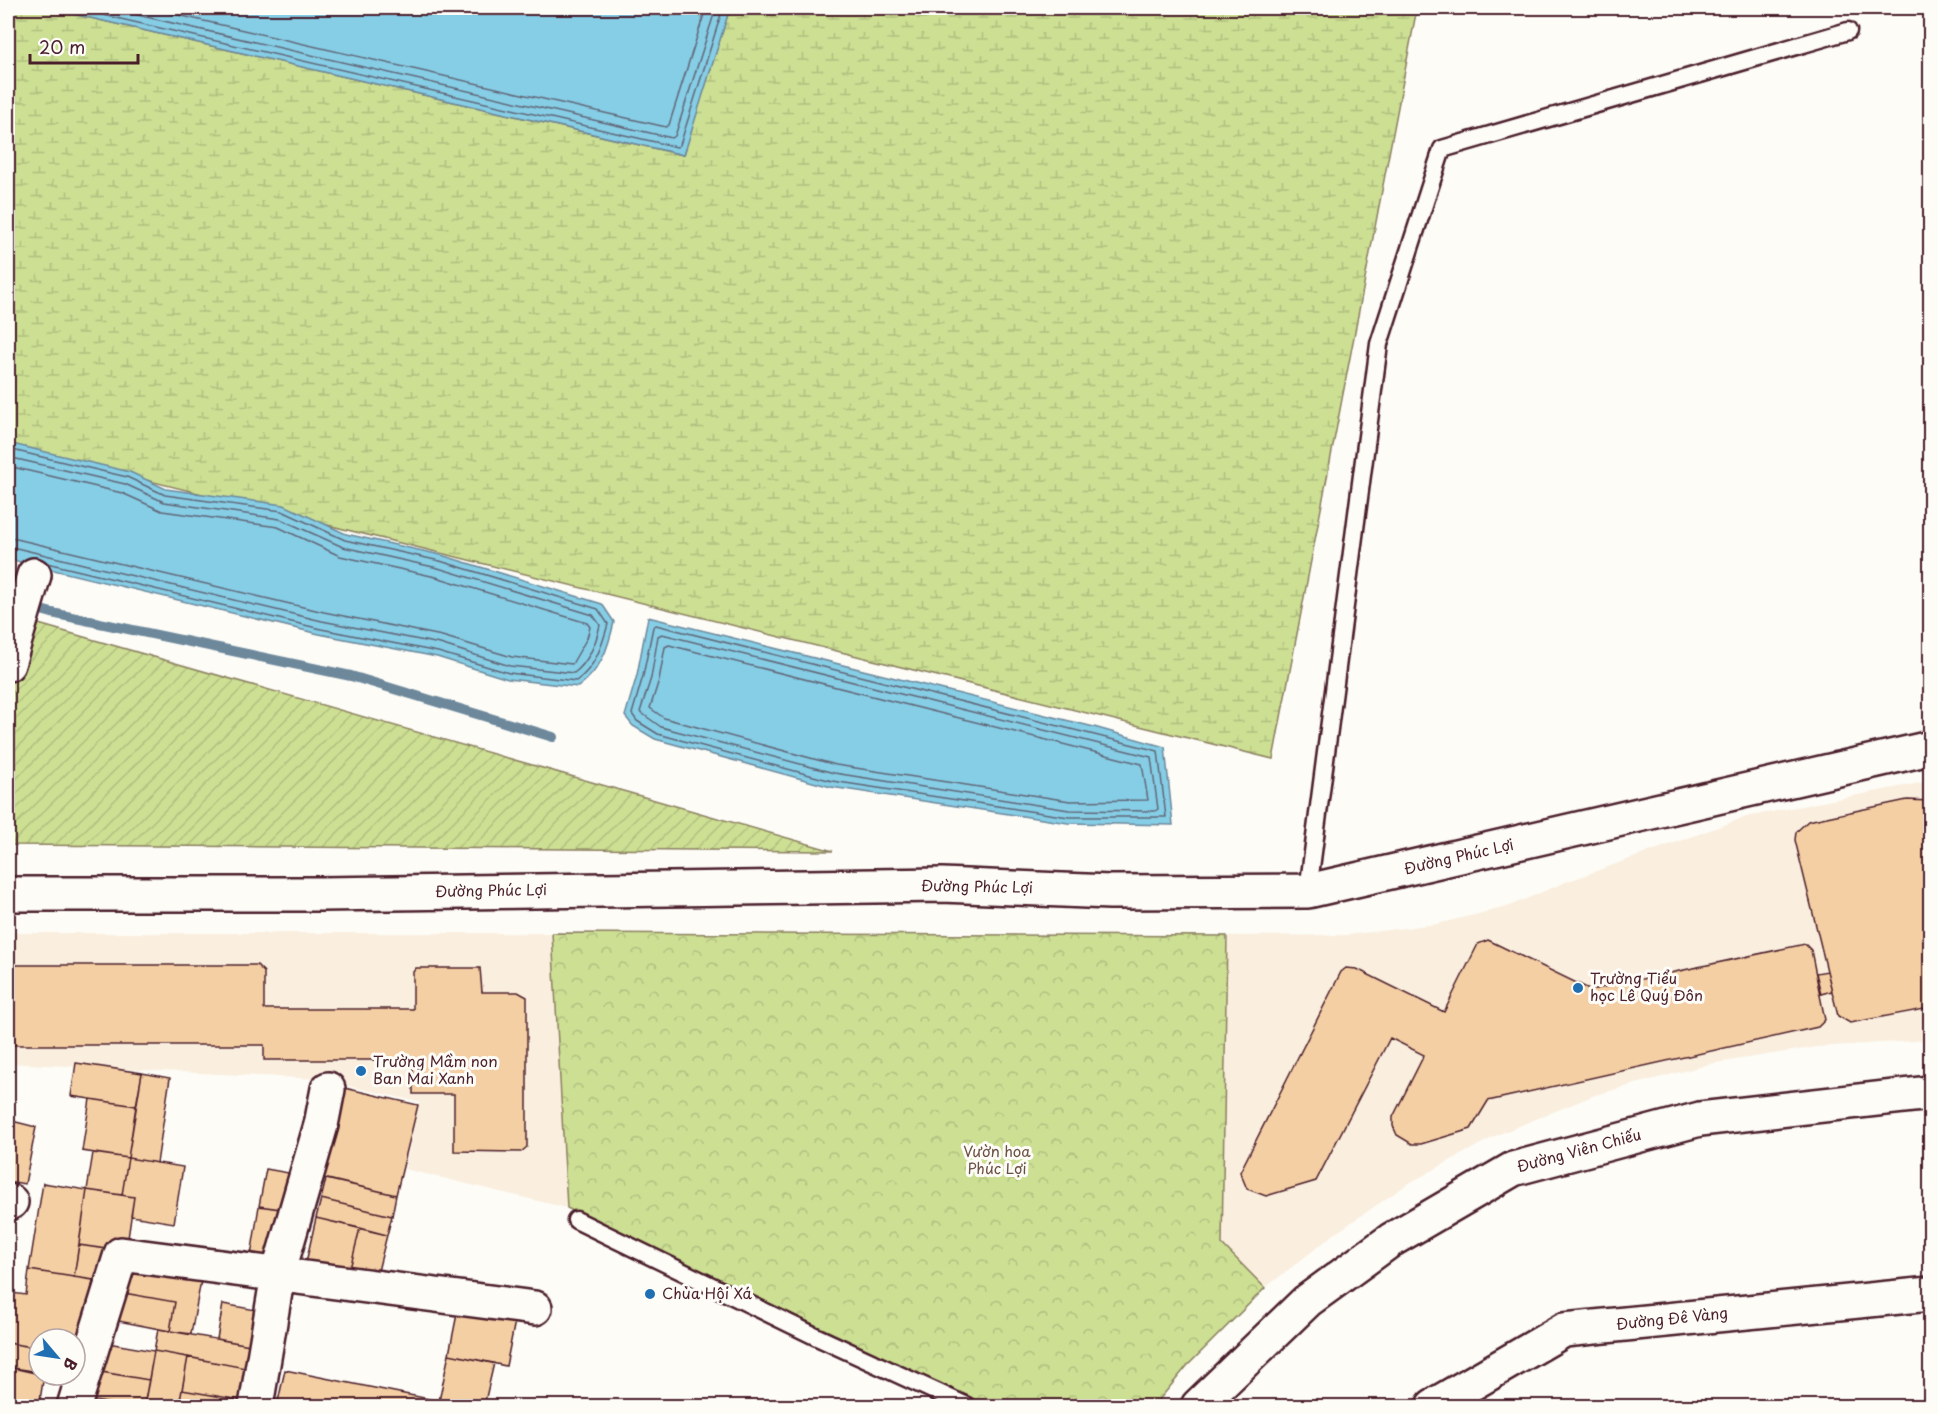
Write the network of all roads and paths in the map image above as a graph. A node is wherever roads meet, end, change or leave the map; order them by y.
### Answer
1 (1848, 31) dead end
2 (28, 595) dead end
3 (8, 664) edge
4 (1930, 748) edge
5 (1308, 891) junction
6 (8, 894) edge
7 (328, 1089) dead end
8 (1930, 1093) edge
9 (576, 1220) dead end
10 (278, 1274) junction
11 (1928, 1294) edge
12 (536, 1308) dead end
13 (74, 1407) edge
14 (256, 1407) edge
15 (967, 1407) edge
16 (1198, 1407) edge
17 (1433, 1407) edge

1 - 5 lane
2 - 3 street
4 - 5 street, Đường Phúc Lợi
5 - 6 street, Đường Phúc Lợi
7 - 10 street
8 - 16 street, Đường Viên Chiếu
9 - 15 lane
10 - 12 street
10 - 13 street
10 - 14 street
11 - 17 street, Đường Đê Vàng

